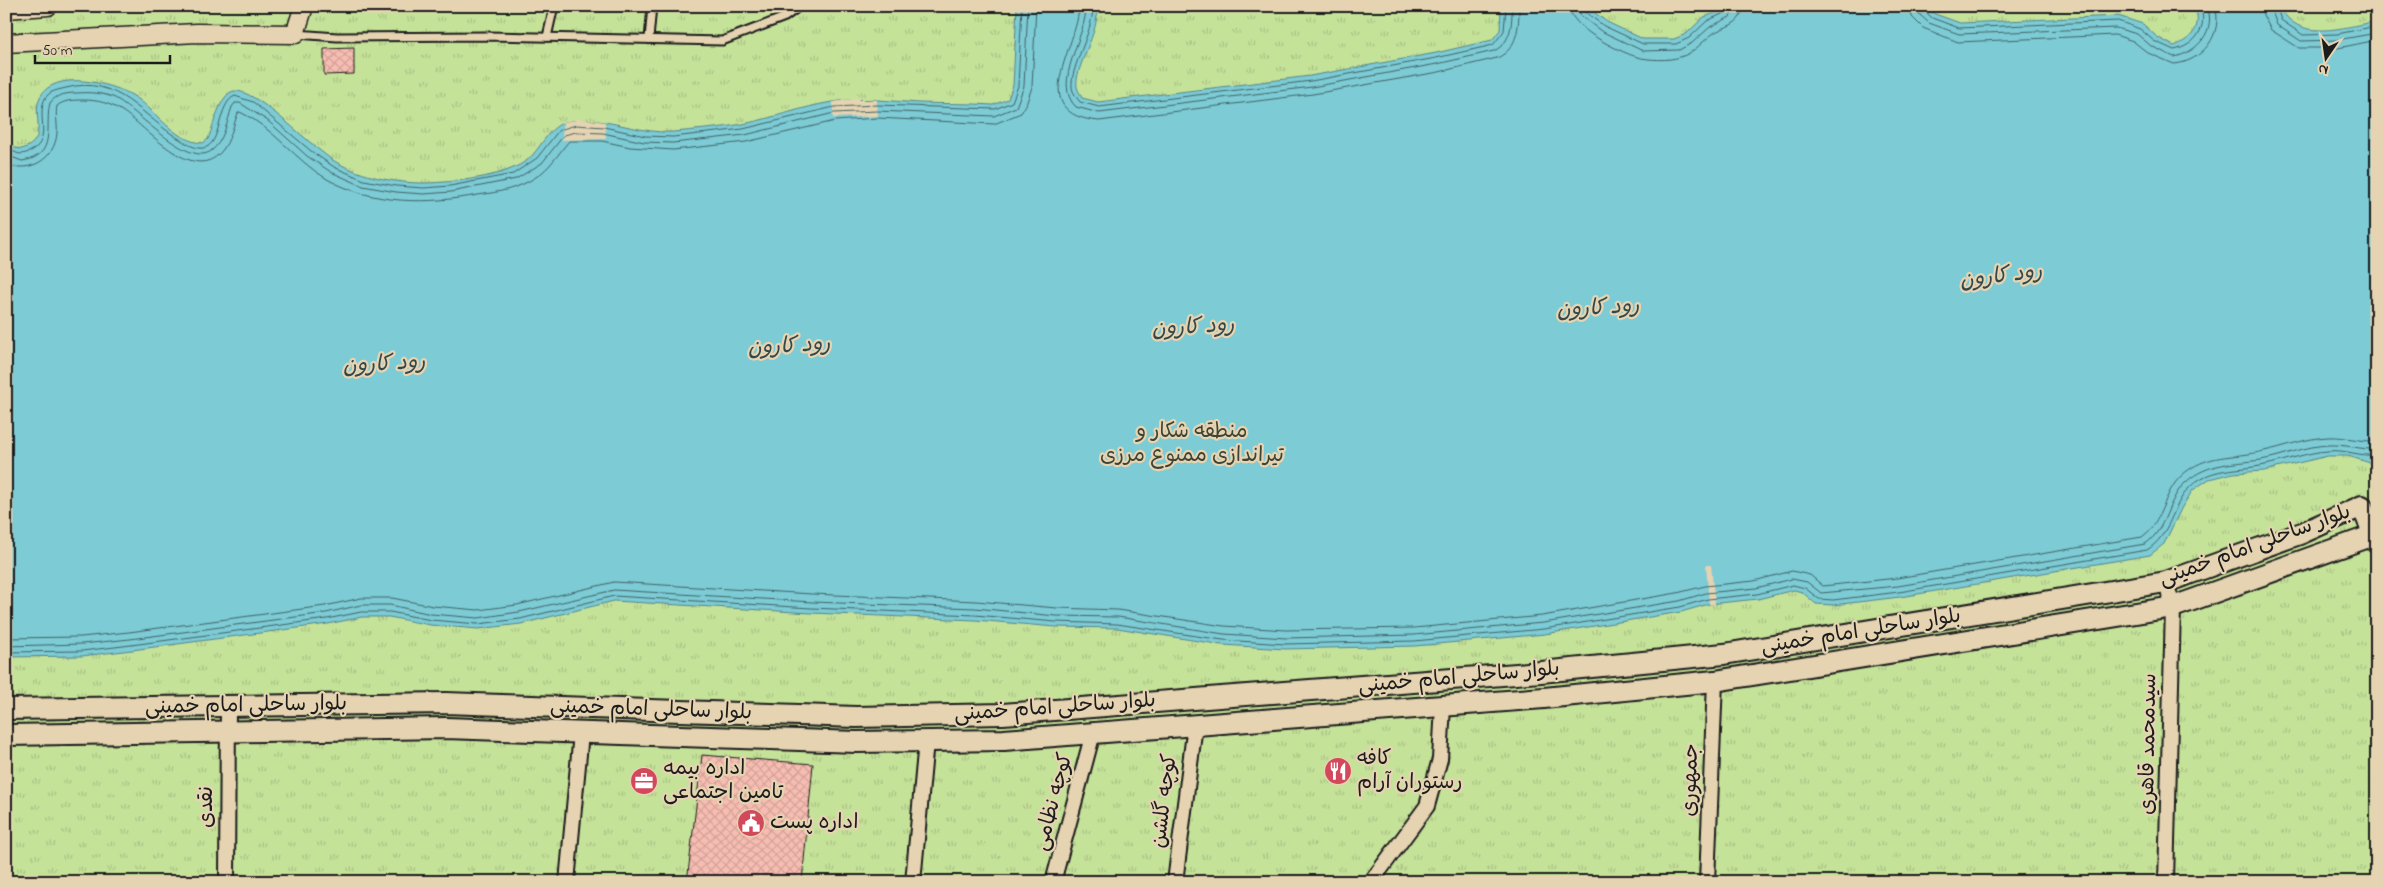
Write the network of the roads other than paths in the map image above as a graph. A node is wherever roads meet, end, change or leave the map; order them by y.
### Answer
1 (48, 6) edge
2 (304, 6) edge
3 (554, 6) edge
4 (652, 6) edge
5 (800, 6) edge
6 (6, 9) edge
7 (296, 34) junction
8 (547, 37) junction
9 (650, 39) junction
10 (6, 43) edge
11 (2375, 539) edge
12 (2166, 582) junction
13 (2172, 607) junction
14 (1716, 654) junction
15 (1715, 681) junction
16 (228, 706) junction
17 (1443, 706) junction
18 (6, 709) edge
19 (1195, 725) junction
20 (228, 732) junction
21 (581, 733) junction
22 (1093, 733) junction
23 (6, 735) edge
24 (926, 741) junction
25 (227, 882) edge
26 (567, 882) edge
27 (913, 882) edge
28 (1053, 882) edge
29 (1175, 882) edge
30 (1372, 882) edge
31 (1707, 882) edge
32 (2166, 882) edge

1 - 6 street
2 - 7 street
3 - 8 lane
4 - 9 lane
5 - 9 lane
7 - 8 lane
7 - 10 street
8 - 9 lane
11 - 12 main road, بلوار ساحلی امام خمینی
11 - 13 main road, بلوار ساحلی امام خمینی
12 - 13 street, سیدمحمد قاهری
12 - 14 main road, بلوار ساحلی امام خمینی
13 - 15 main road, بلوار ساحلی امام خمینی
13 - 32 street, سیدمحمد قاهری
14 - 15 main road
14 - 16 main road, بلوار ساحلی امام خمینی
15 - 17 main road, بلوار ساحلی امام خمینی
15 - 31 street, جمهوری
16 - 18 main road, بلوار ساحلی امام خمینی
16 - 20 street, نقدی
17 - 19 main road, بلوار ساحلی امام خمینی
17 - 30 street
19 - 22 main road, بلوار ساحلی امام خمینی
19 - 29 street, کوچه گلشن
20 - 21 main road, بلوار ساحلی امام خمینی
20 - 23 main road, بلوار ساحلی امام خمینی
20 - 25 street, نقدی
21 - 24 main road, بلوار ساحلی امام خمینی
21 - 26 street
22 - 24 main road, بلوار ساحلی امام خمینی
22 - 28 street, کوچه نظامی
24 - 27 street

